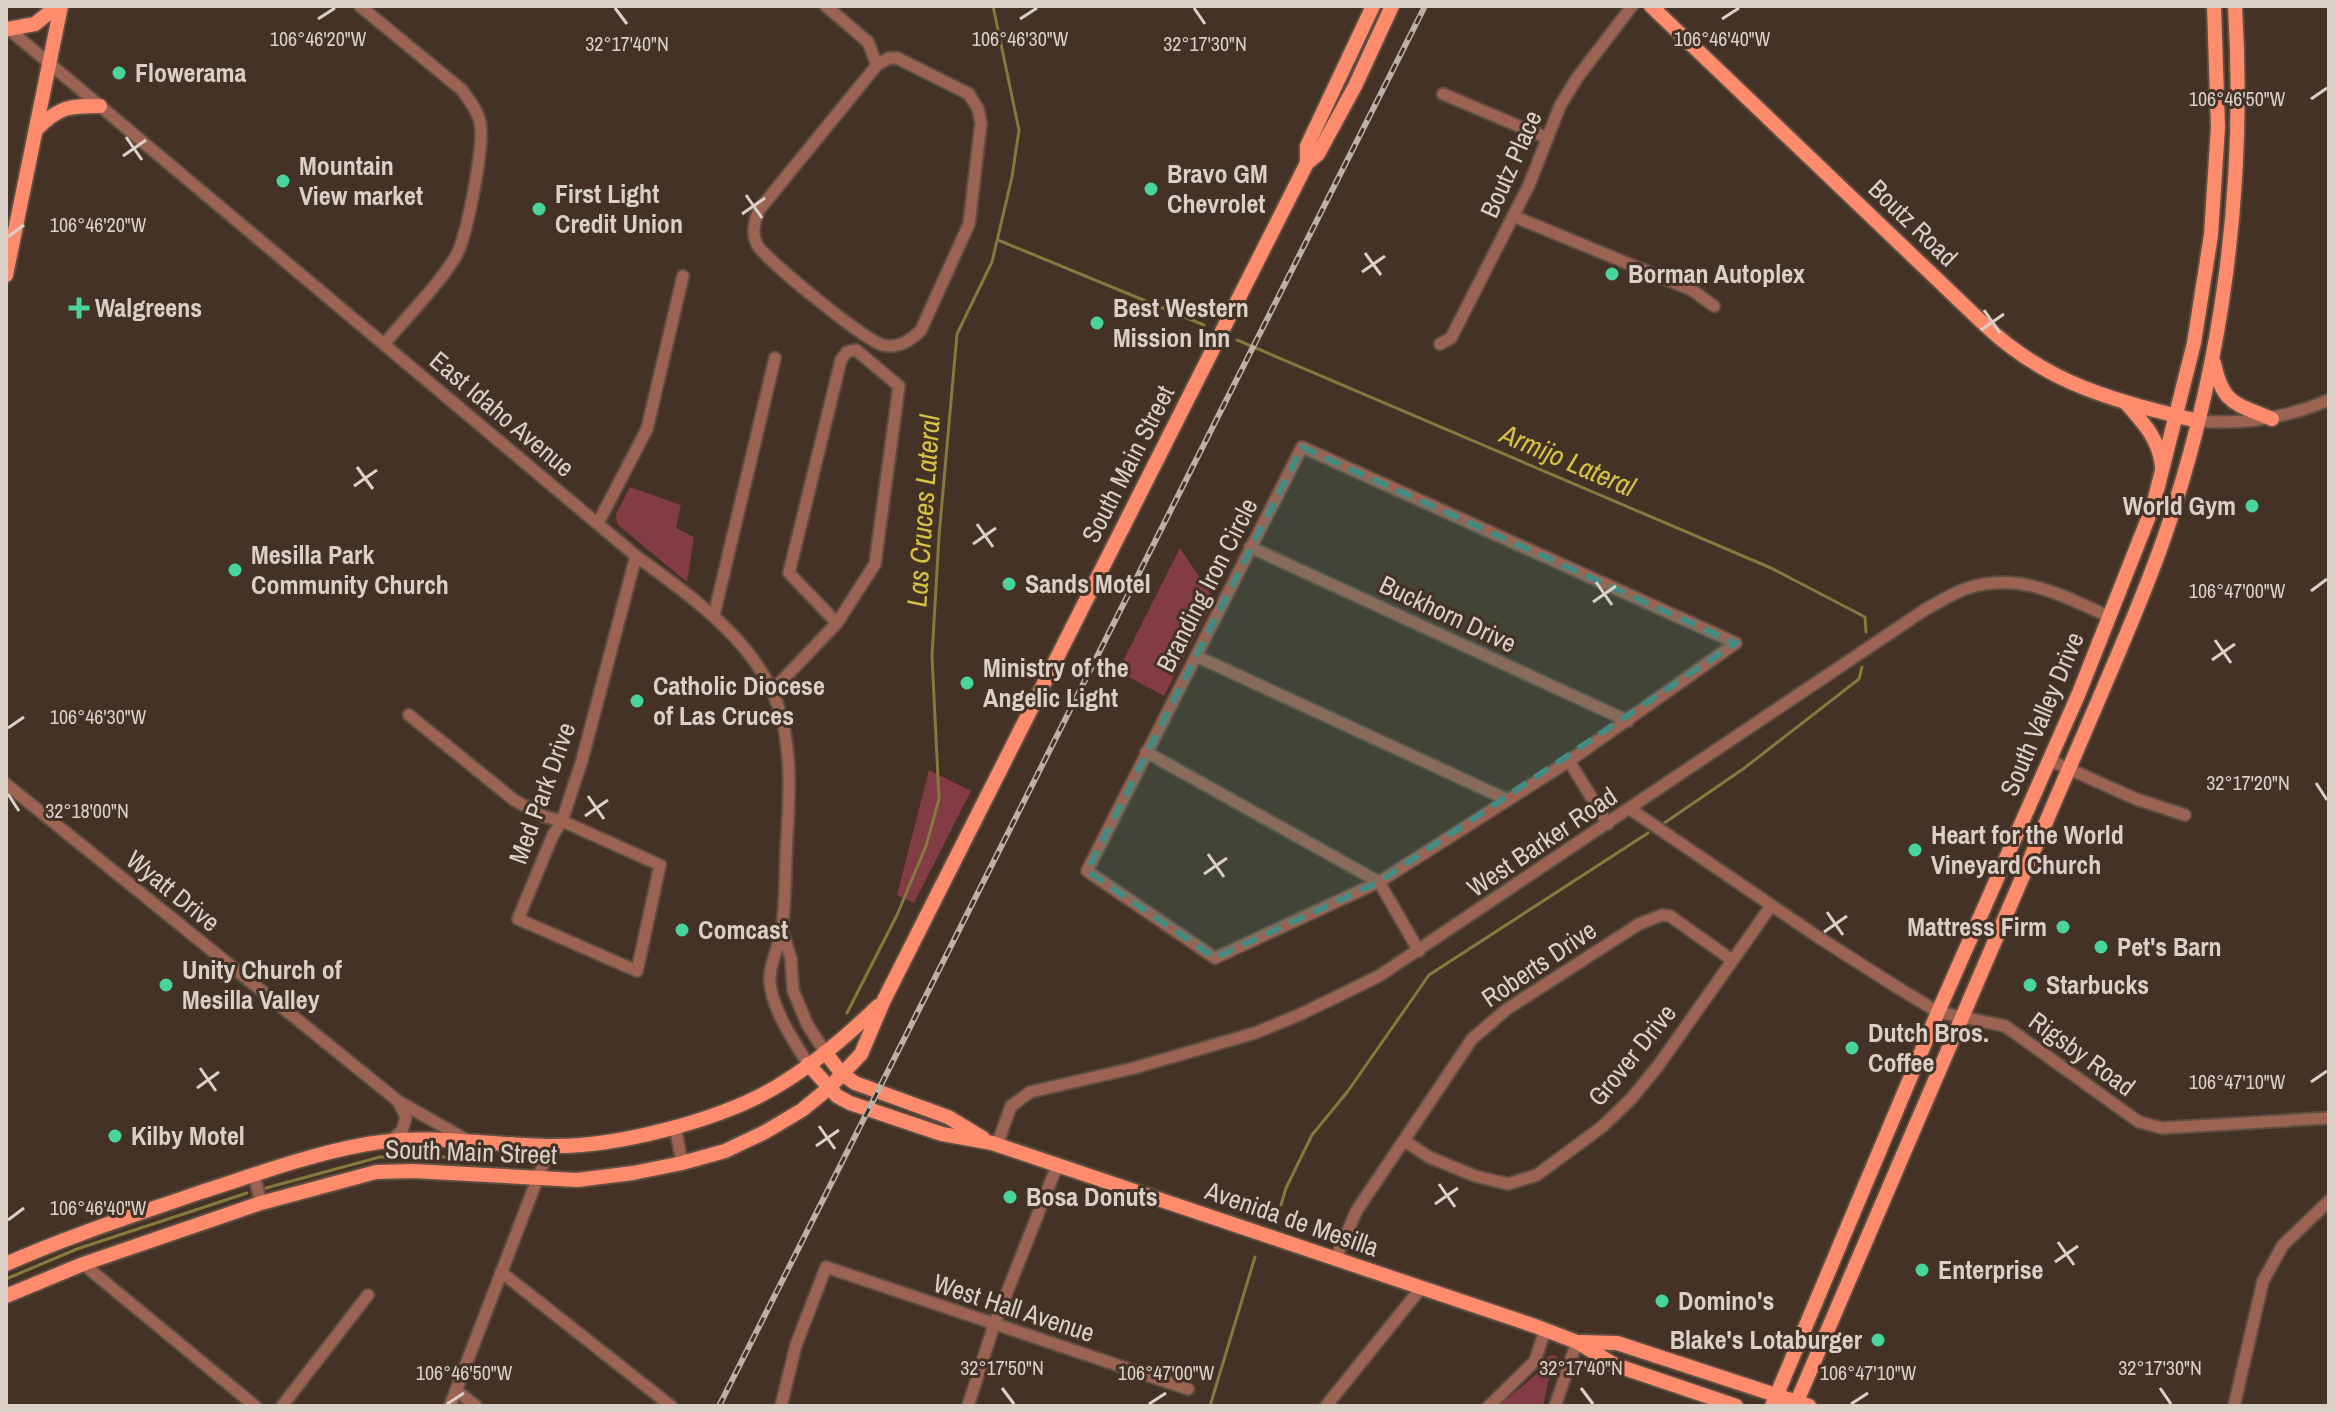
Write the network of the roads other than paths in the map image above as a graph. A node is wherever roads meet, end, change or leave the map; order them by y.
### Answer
1 (59, 6) edge
2 (360, 6) edge
3 (826, 6) edge
4 (1373, 6) edge
5 (1392, 6) edge
6 (1632, 6) edge
7 (1651, 6) edge
8 (2214, 6) edge
9 (2235, 6) edge
10 (7, 28) edge
11 (50, 64) junction
12 (877, 65) junction
13 (1443, 94) dead end
14 (100, 106) junction
15 (36, 129) junction
16 (1547, 138) junction
17 (1307, 163) junction
18 (1513, 216) junction
19 (6, 275) edge
20 (683, 276) dead end
21 (1714, 306) dead end
22 (385, 343) junction
23 (1440, 344) dead end
24 (2213, 357) junction
25 (775, 358) dead end
26 (2329, 400) edge
27 (2125, 402) junction
28 (2178, 416) junction
29 (2272, 419) junction
30 (2198, 421) junction
31 (2163, 471) junction
32 (598, 523) junction
33 (1250, 547) junction
34 (636, 556) junction
35 (714, 615) junction
36 (2110, 617) junction
37 (837, 623) junction
38 (1196, 656) junction
39 (772, 691) junction
40 (409, 715) dead end
41 (1628, 721) junction
42 (1146, 752) junction
43 (2049, 760) junction
44 (1569, 761) junction
45 (2069, 769) junction
46 (6, 784) edge
47 (1508, 800) junction
48 (1630, 809) junction
49 (2185, 815) dead end
50 (562, 821) junction
51 (1608, 824) junction
52 (1379, 882) junction
53 (1771, 906) junction
54 (782, 929) junction
55 (1419, 951) junction
56 (1732, 960) junction
57 (884, 1000) junction
58 (1938, 1012) junction
59 (1964, 1016) junction
60 (825, 1052) junction
61 (808, 1064) junction
62 (842, 1074) junction
63 (829, 1088) junction
64 (398, 1101) junction
65 (2329, 1118) edge
66 (675, 1126) junction
67 (390, 1141) junction
68 (469, 1141) junction
69 (1405, 1141) junction
70 (995, 1144) junction
71 (550, 1146) junction
72 (682, 1163) junction
73 (1057, 1166) junction
74 (254, 1175) junction
75 (540, 1177) junction
76 (2329, 1201) edge
77 (261, 1203) junction
78 (1335, 1260) junction
79 (6, 1264) edge
80 (83, 1264) junction
81 (501, 1272) junction
82 (1421, 1288) junction
83 (368, 1295) dead end
84 (6, 1296) edge
85 (994, 1325) junction
86 (1545, 1330) junction
87 (1577, 1342) junction
88 (1188, 1389) dead end
89 (456, 1390) junction
90 (1775, 1400) edge
91 (1800, 1404) edge
92 (255, 1406) edge
93 (282, 1406) edge
94 (450, 1406) edge
95 (476, 1406) edge
96 (671, 1406) edge
97 (781, 1406) edge
98 (968, 1406) edge
99 (1326, 1406) edge
100 (1489, 1406) edge
101 (1555, 1406) edge
102 (1736, 1406) edge
103 (2234, 1406) edge

1 - 10 main road
1 - 11 main road
2 - 22 street
3 - 12 street
4 - 17 main road, South Main Street
5 - 17 main road, South Main Street
6 - 16 street, Boutz Place
7 - 27 main road, Boutz Road
8 - 28 main road, South Valley Drive
9 - 24 main road, South Valley Drive
10 - 11 street, East Idaho Avenue
11 - 14 street, East Idaho Avenue
11 - 15 main road
12 - 12 street
13 - 16 street
14 - 15 main road
14 - 22 street, East Idaho Avenue
15 - 19 main road
16 - 18 street, Boutz Place
17 - 57 main road, South Main Street
18 - 21 street
18 - 23 street, Boutz Place
20 - 32 street
22 - 32 street, East Idaho Avenue
24 - 29 main road
24 - 30 main road, South Valley Drive
25 - 35 street
26 - 29 street
27 - 28 main road, Boutz Road
27 - 31 main road
28 - 30 main road, Boutz Road
28 - 31 main road, South Valley Drive
29 - 30 street
30 - 45 main road, South Valley Drive
31 - 36 main road, South Valley Drive
32 - 34 street, East Idaho Avenue
33 - 38 street, Branding Iron Circle
33 - 41 street, Buckhorn Drive
33 - 41 street, Branding Iron Circle
34 - 35 street, East Idaho Avenue
34 - 50 street, Med Park Drive
35 - 39 street, East Idaho Avenue
36 - 43 main road, South Valley Drive
36 - 48 street, West Barker Road
37 - 37 street
37 - 39 street
38 - 42 street, Branding Iron Circle
38 - 47 street
39 - 54 street, East Idaho Avenue
40 - 50 street
41 - 44 street, Branding Iron Circle
42 - 52 street
42 - 52 street, Branding Iron Circle
43 - 45 street
43 - 58 main road, South Valley Drive
44 - 47 street, Branding Iron Circle
44 - 51 street
45 - 49 street
45 - 59 main road, South Valley Drive
46 - 64 street, Wyatt Drive
47 - 52 street, Branding Iron Circle
48 - 51 street, West Barker Road
48 - 53 street, Rigsby Road
50 - 50 street, Med Park Drive
51 - 55 street, West Barker Road
52 - 55 street
53 - 56 street, Grover Drive
53 - 58 street, Rigsby Road
54 - 60 street, East Idaho Avenue
54 - 61 street, East Idaho Avenue
55 - 70 street, West Barker Road
56 - 69 street, Roberts Drive
56 - 69 street, Grover Drive
57 - 60 main road, South Main Street
57 - 62 main road, South Main Street
58 - 59 street, Rigsby Road
58 - 90 main road, South Valley Drive
59 - 65 street, Rigsby Road
59 - 91 main road, South Valley Drive
60 - 61 main road, South Main Street
60 - 62 main road, Avenida de Mesilla
61 - 63 main road, Avenida de Mesilla
61 - 66 main road, South Main Street
62 - 63 main road, South Main Street
62 - 70 main road, Avenida de Mesilla
63 - 70 main road, Avenida de Mesilla
63 - 72 main road, South Main Street
64 - 67 street
64 - 68 street, Wyatt Drive
66 - 71 main road, South Main Street
66 - 72 street
67 - 68 main road, South Main Street
67 - 74 main road, South Main Street
68 - 71 main road, South Main Street
69 - 78 street, Roberts Drive
70 - 73 main road, Avenida de Mesilla
71 - 75 street
72 - 75 main road, South Main Street
73 - 78 main road, Avenida de Mesilla
73 - 85 street
74 - 77 street
74 - 79 main road, South Main Street
75 - 77 main road, South Main Street
75 - 81 street
76 - 103 street
77 - 80 main road, South Main Street
78 - 82 main road, Avenida de Mesilla
80 - 84 main road, South Main Street
80 - 92 street
81 - 89 street
81 - 96 street
82 - 86 main road, Avenida de Mesilla
82 - 99 street
83 - 93 street
85 - 88 street, West Hall Avenue
85 - 97 street, West Hall Avenue
85 - 98 street
86 - 87 main road, Avenida de Mesilla
86 - 100 street
87 - 90 main road, Avenida de Mesilla
87 - 101 street
87 - 102 main road, Avenida de Mesilla
89 - 94 street
89 - 95 street
90 - 91 main road, Avenida de Mesilla

